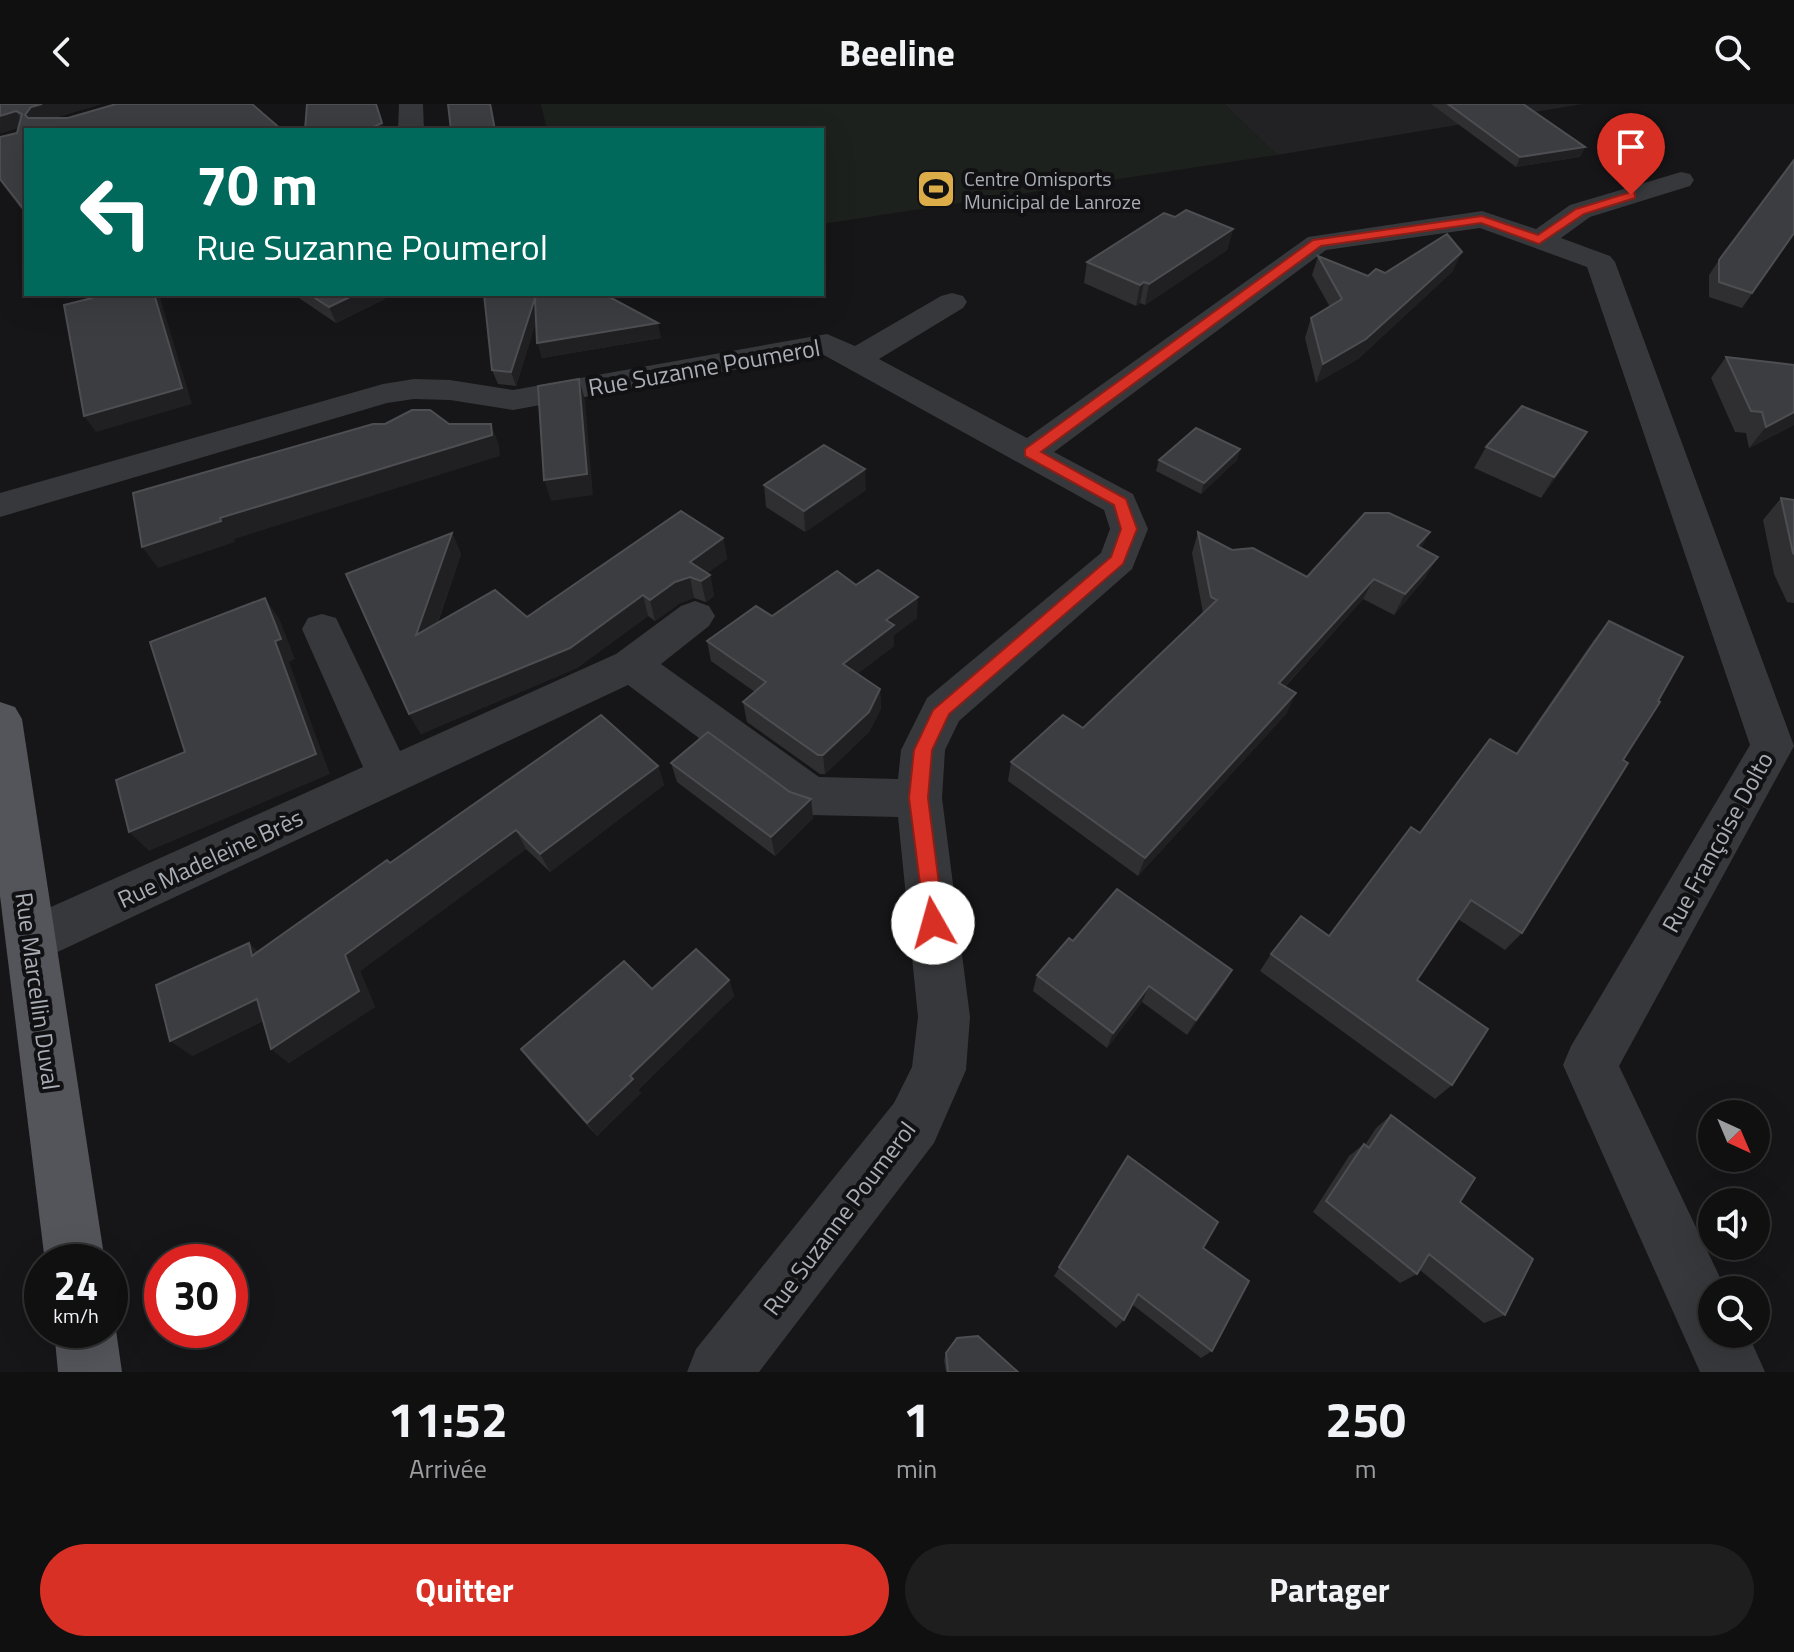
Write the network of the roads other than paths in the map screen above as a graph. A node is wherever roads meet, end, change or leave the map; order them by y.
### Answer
1 (411, 104) edge
2 (411, 128) edge
3 (1681, 180) dead end
4 (1539, 240) junction
5 (952, 302) dead end
6 (856, 359) junction
7 (1030, 453) junction
8 (0, 505) edge
9 (695, 616) dead end
10 (322, 629) dead end
11 (631, 665) junction
12 (0, 719) edge
13 (389, 776) junction
14 (919, 798) junction
15 (31, 940) junction
16 (73, 1244) edge
17 (1698, 1298) edge
18 (87, 1348) edge
19 (1722, 1348) edge
20 (90, 1372) edge
21 (719, 1372) edge
22 (1733, 1372) edge

1 - 2 street
3 - 4 street
4 - 7 street, Rue Françoise Dolto
4 - 17 street, Rue Françoise Dolto
5 - 6 street
6 - 7 street, Rue Suzanne Poumerol
6 - 8 street, Rue Suzanne Poumerol
7 - 14 street, Rue Suzanne Poumerol
9 - 11 street, Rue Madeleine Brès
10 - 13 street
11 - 13 street, Rue Madeleine Brès
11 - 14 street
12 - 15 main road, Rue Marcellin Duval
13 - 15 street, Rue Madeleine Brès
14 - 21 street, Rue Suzanne Poumerol
15 - 16 main road, Rue Marcellin Duval
18 - 20 main road
19 - 22 street

